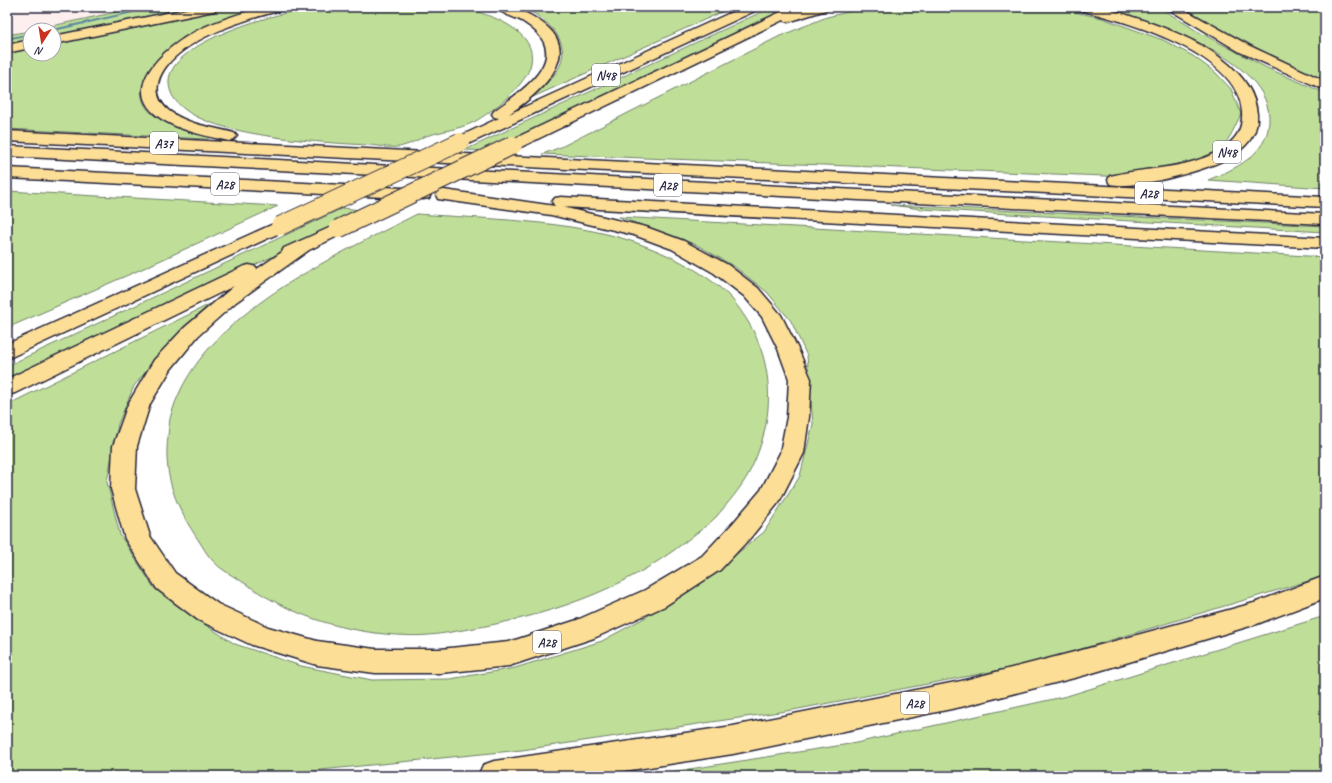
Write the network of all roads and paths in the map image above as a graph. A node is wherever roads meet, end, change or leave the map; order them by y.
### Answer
1 (214, 7) edge
2 (278, 7) edge
3 (502, 7) edge
4 (753, 7) edge
5 (801, 7) edge
6 (822, 7) edge
7 (1083, 7) edge
8 (1171, 7) edge
9 (758, 28) junction
10 (62, 38) edge
11 (22, 46) edge
12 (7, 49) edge
13 (1325, 86) edge
14 (460, 142) junction
15 (513, 145) joint
16 (8, 146) edge
17 (321, 151) junction
18 (7, 173) edge
19 (973, 184) junction
20 (444, 195) junction
21 (1325, 202) edge
22 (1325, 219) edge
23 (1325, 243) edge
24 (303, 246) junction
25 (7, 352) edge
26 (7, 388) edge
27 (1325, 587) edge
28 (494, 776) edge

1 - 10 highway
2 - 17 highway, A28
3 - 14 highway
4 - 14 highway, N48
5 - 9 highway, N48
6 - 9 highway, N48
7 - 19 highway, N48
8 - 13 highway
9 - 15 highway, N48
11 - 12 highway
14 - 25 highway, bridge
15 - 24 highway, A28, bridge
16 - 17 highway, A37
16 - 22 highway, A28
17 - 19 highway, A28
18 - 20 highway, A28
19 - 21 highway, A28
20 - 23 highway, A28
20 - 24 highway, A28
24 - 26 highway, A28
27 - 28 highway, A28

